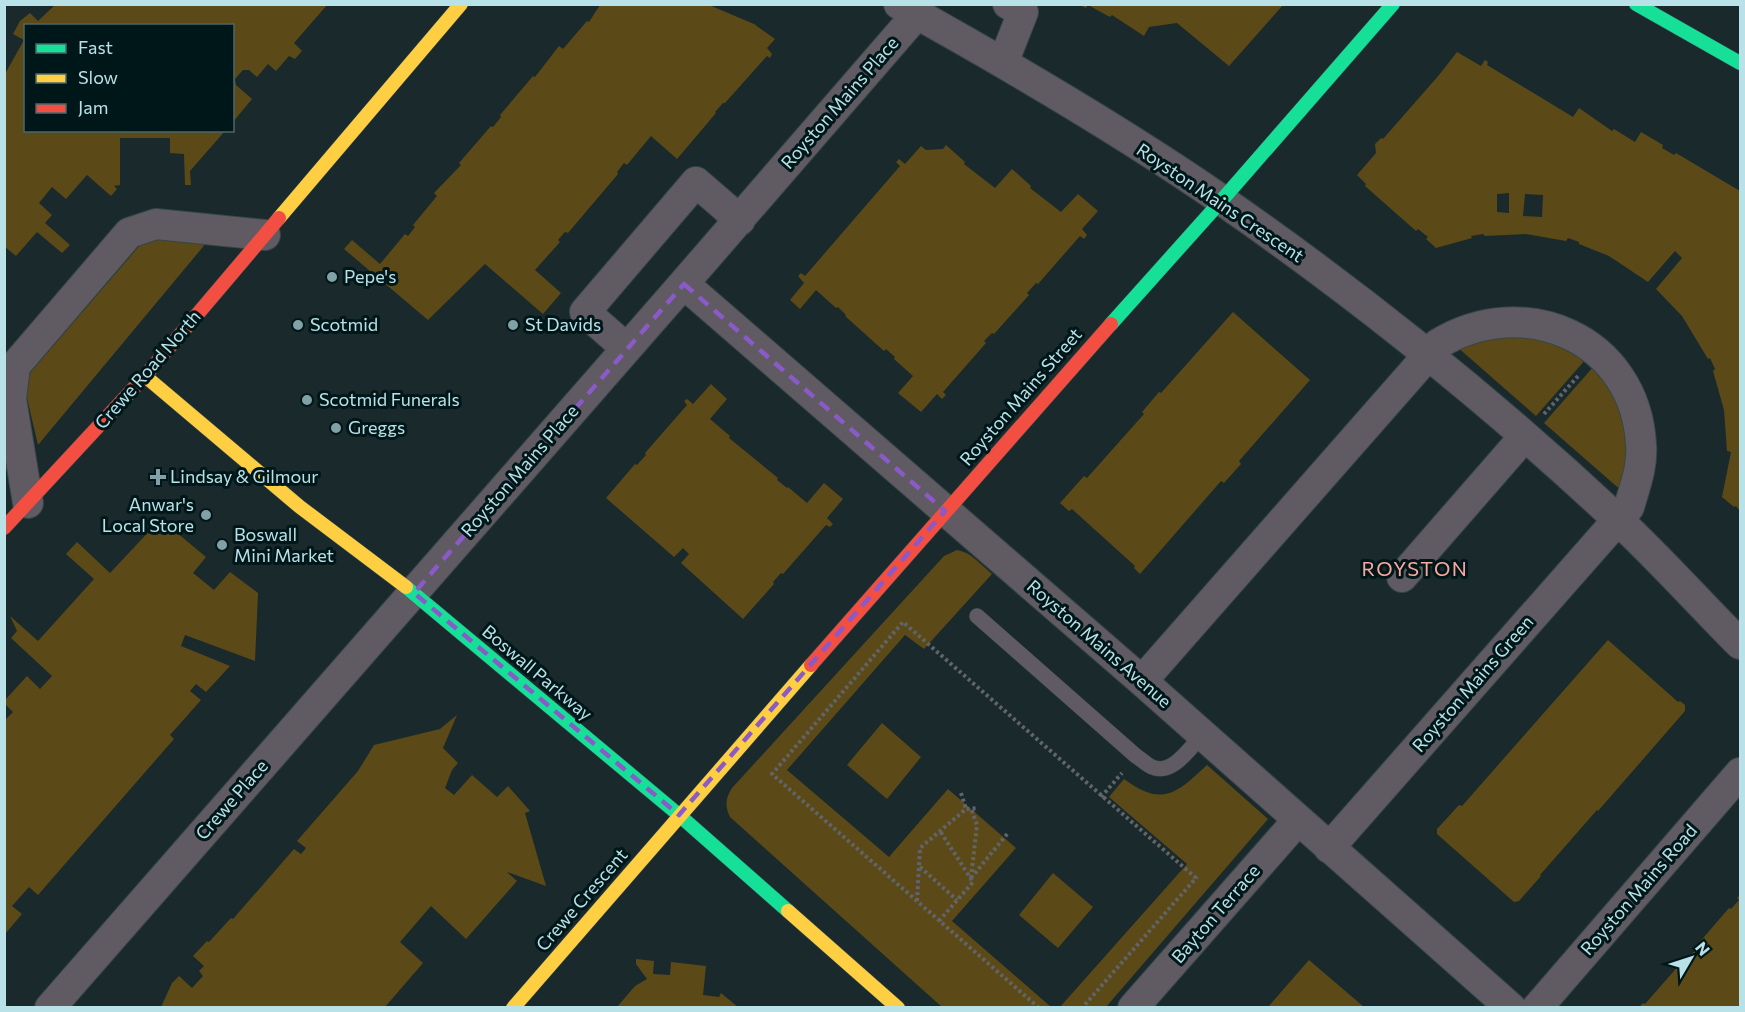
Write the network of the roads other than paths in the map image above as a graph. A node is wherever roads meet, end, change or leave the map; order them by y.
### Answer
1 (461, 4) edge
2 (1008, 4) edge
3 (1393, 4) edge
4 (1636, 4) edge
5 (908, 9) edge
6 (1003, 63) junction
7 (1740, 63) edge
8 (1222, 200) junction
9 (740, 220) junction
10 (265, 235) junction
11 (684, 284) junction
12 (626, 348) junction
13 (1427, 356) junction
14 (145, 376) junction
15 (1524, 437) junction
16 (28, 503) junction
17 (945, 511) junction
18 (1618, 520) junction
19 (4, 528) edge
20 (1402, 577) dead end
21 (414, 593) junction
22 (977, 616) dead end
23 (1740, 644) edge
24 (1142, 681) junction
25 (1202, 735) junction
26 (1740, 773) edge
27 (679, 815) junction
28 (1298, 820) junction
29 (1329, 848) junction
30 (50, 1008) edge
31 (513, 1008) edge
32 (898, 1008) edge
33 (1133, 1008) edge
34 (1511, 1008) edge
35 (1537, 1008) edge

1 - 10 street, Crewe Road North
2 - 6 street
3 - 8 street, Royston Mains Street
4 - 7 street
5 - 6 street, Royston Mains Crescent
5 - 9 street, Royston Mains Place
6 - 8 street, Royston Mains Crescent
8 - 13 street, Royston Mains Crescent
8 - 17 street, Royston Mains Street
9 - 11 street, Royston Mains Place
9 - 12 street
10 - 14 street, Crewe Road North
10 - 16 street
11 - 12 street, Royston Mains Place
11 - 17 street, Royston Mains Avenue
12 - 21 street, Royston Mains Place
13 - 15 street, Royston Mains Crescent
13 - 18 street
13 - 24 street
14 - 16 street, Crewe Road North
14 - 21 street, Boswall Parkway
15 - 18 street, Royston Mains Crescent
15 - 20 street
16 - 19 street, Crewe Road North
17 - 24 street, Royston Mains Avenue
17 - 27 street, Royston Mains Street
18 - 23 street, Royston Mains Crescent
18 - 29 street, Royston Mains Green
21 - 27 street, Boswall Parkway
21 - 30 street, Crewe Place
22 - 25 lane
24 - 25 street, Royston Mains Avenue
25 - 28 street, Royston Mains Avenue
26 - 35 street, Royston Mains Road
27 - 31 street, Crewe Crescent
27 - 32 street, Boswall Parkway
28 - 29 street, Royston Mains Avenue
28 - 33 street, Bayton Terrace
29 - 34 street, Royston Mains Avenue

